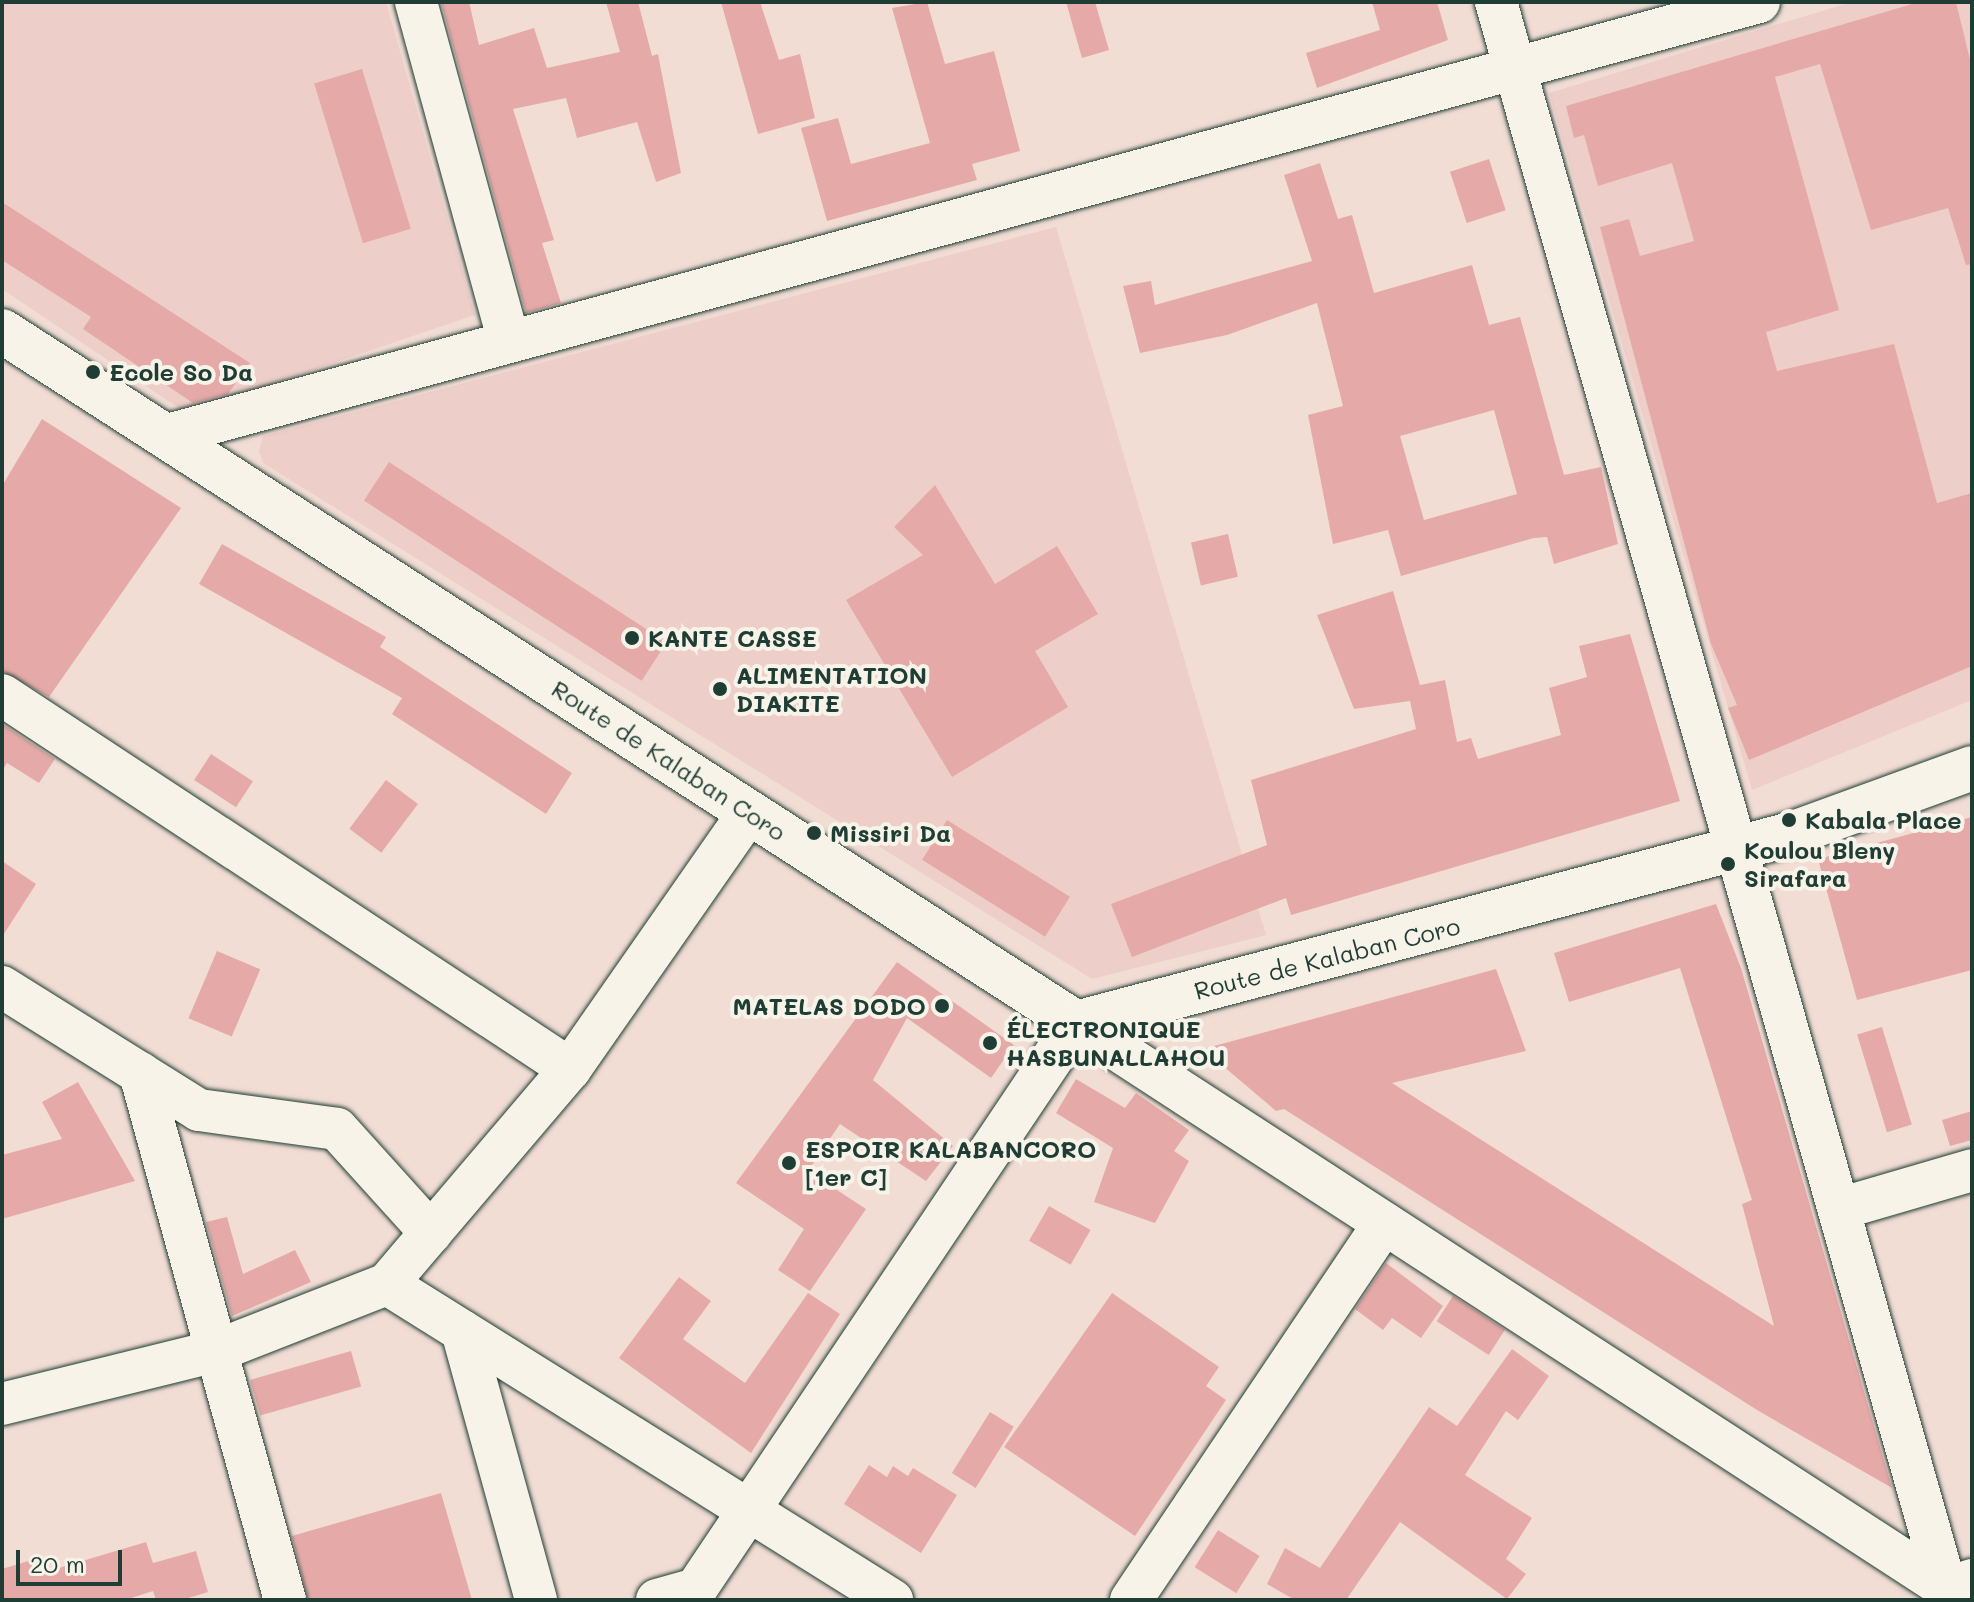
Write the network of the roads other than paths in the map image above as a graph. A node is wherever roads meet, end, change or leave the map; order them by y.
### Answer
1 (416, 2) edge
2 (1496, 2) edge
3 (1759, 2) edge
4 (1515, 68) junction
5 (509, 342) junction
6 (6, 343) edge
7 (164, 436) junction
8 (2, 695) edge
9 (1972, 768) edge
10 (749, 812) junction
11 (1736, 849) junction
12 (13, 1004) edge
13 (1076, 1023) junction
14 (570, 1069) junction
15 (140, 1073) junction
16 (1972, 1170) edge
17 (1839, 1209) junction
18 (1384, 1223) junction
19 (431, 1233) junction
20 (387, 1284) junction
21 (462, 1331) junction
22 (216, 1351) junction
23 (2, 1404) edge
24 (749, 1510) junction
25 (1956, 1589) edge
26 (285, 1600) edge
27 (536, 1600) edge
28 (657, 1600) edge
29 (892, 1600) edge
30 (1131, 1600) edge

1 - 5 street
2 - 4 street
3 - 4 street
4 - 5 street
4 - 11 street
5 - 7 street
6 - 7 main road, Route de Kalaban Coro
7 - 10 main road, Route de Kalaban Coro
8 - 14 street
9 - 11 main road, Route de Kalaban Coro
10 - 13 main road, Route de Kalaban Coro
10 - 14 street
11 - 13 main road, Route de Kalaban Coro
11 - 17 street
12 - 15 street
13 - 18 street
13 - 24 street
14 - 19 street
15 - 19 street
15 - 22 street
16 - 17 street
17 - 25 street
18 - 25 street
18 - 30 street
19 - 20 street
20 - 21 street
20 - 22 street
21 - 24 street
21 - 27 street
22 - 23 street
22 - 26 street
24 - 28 street
24 - 29 street

